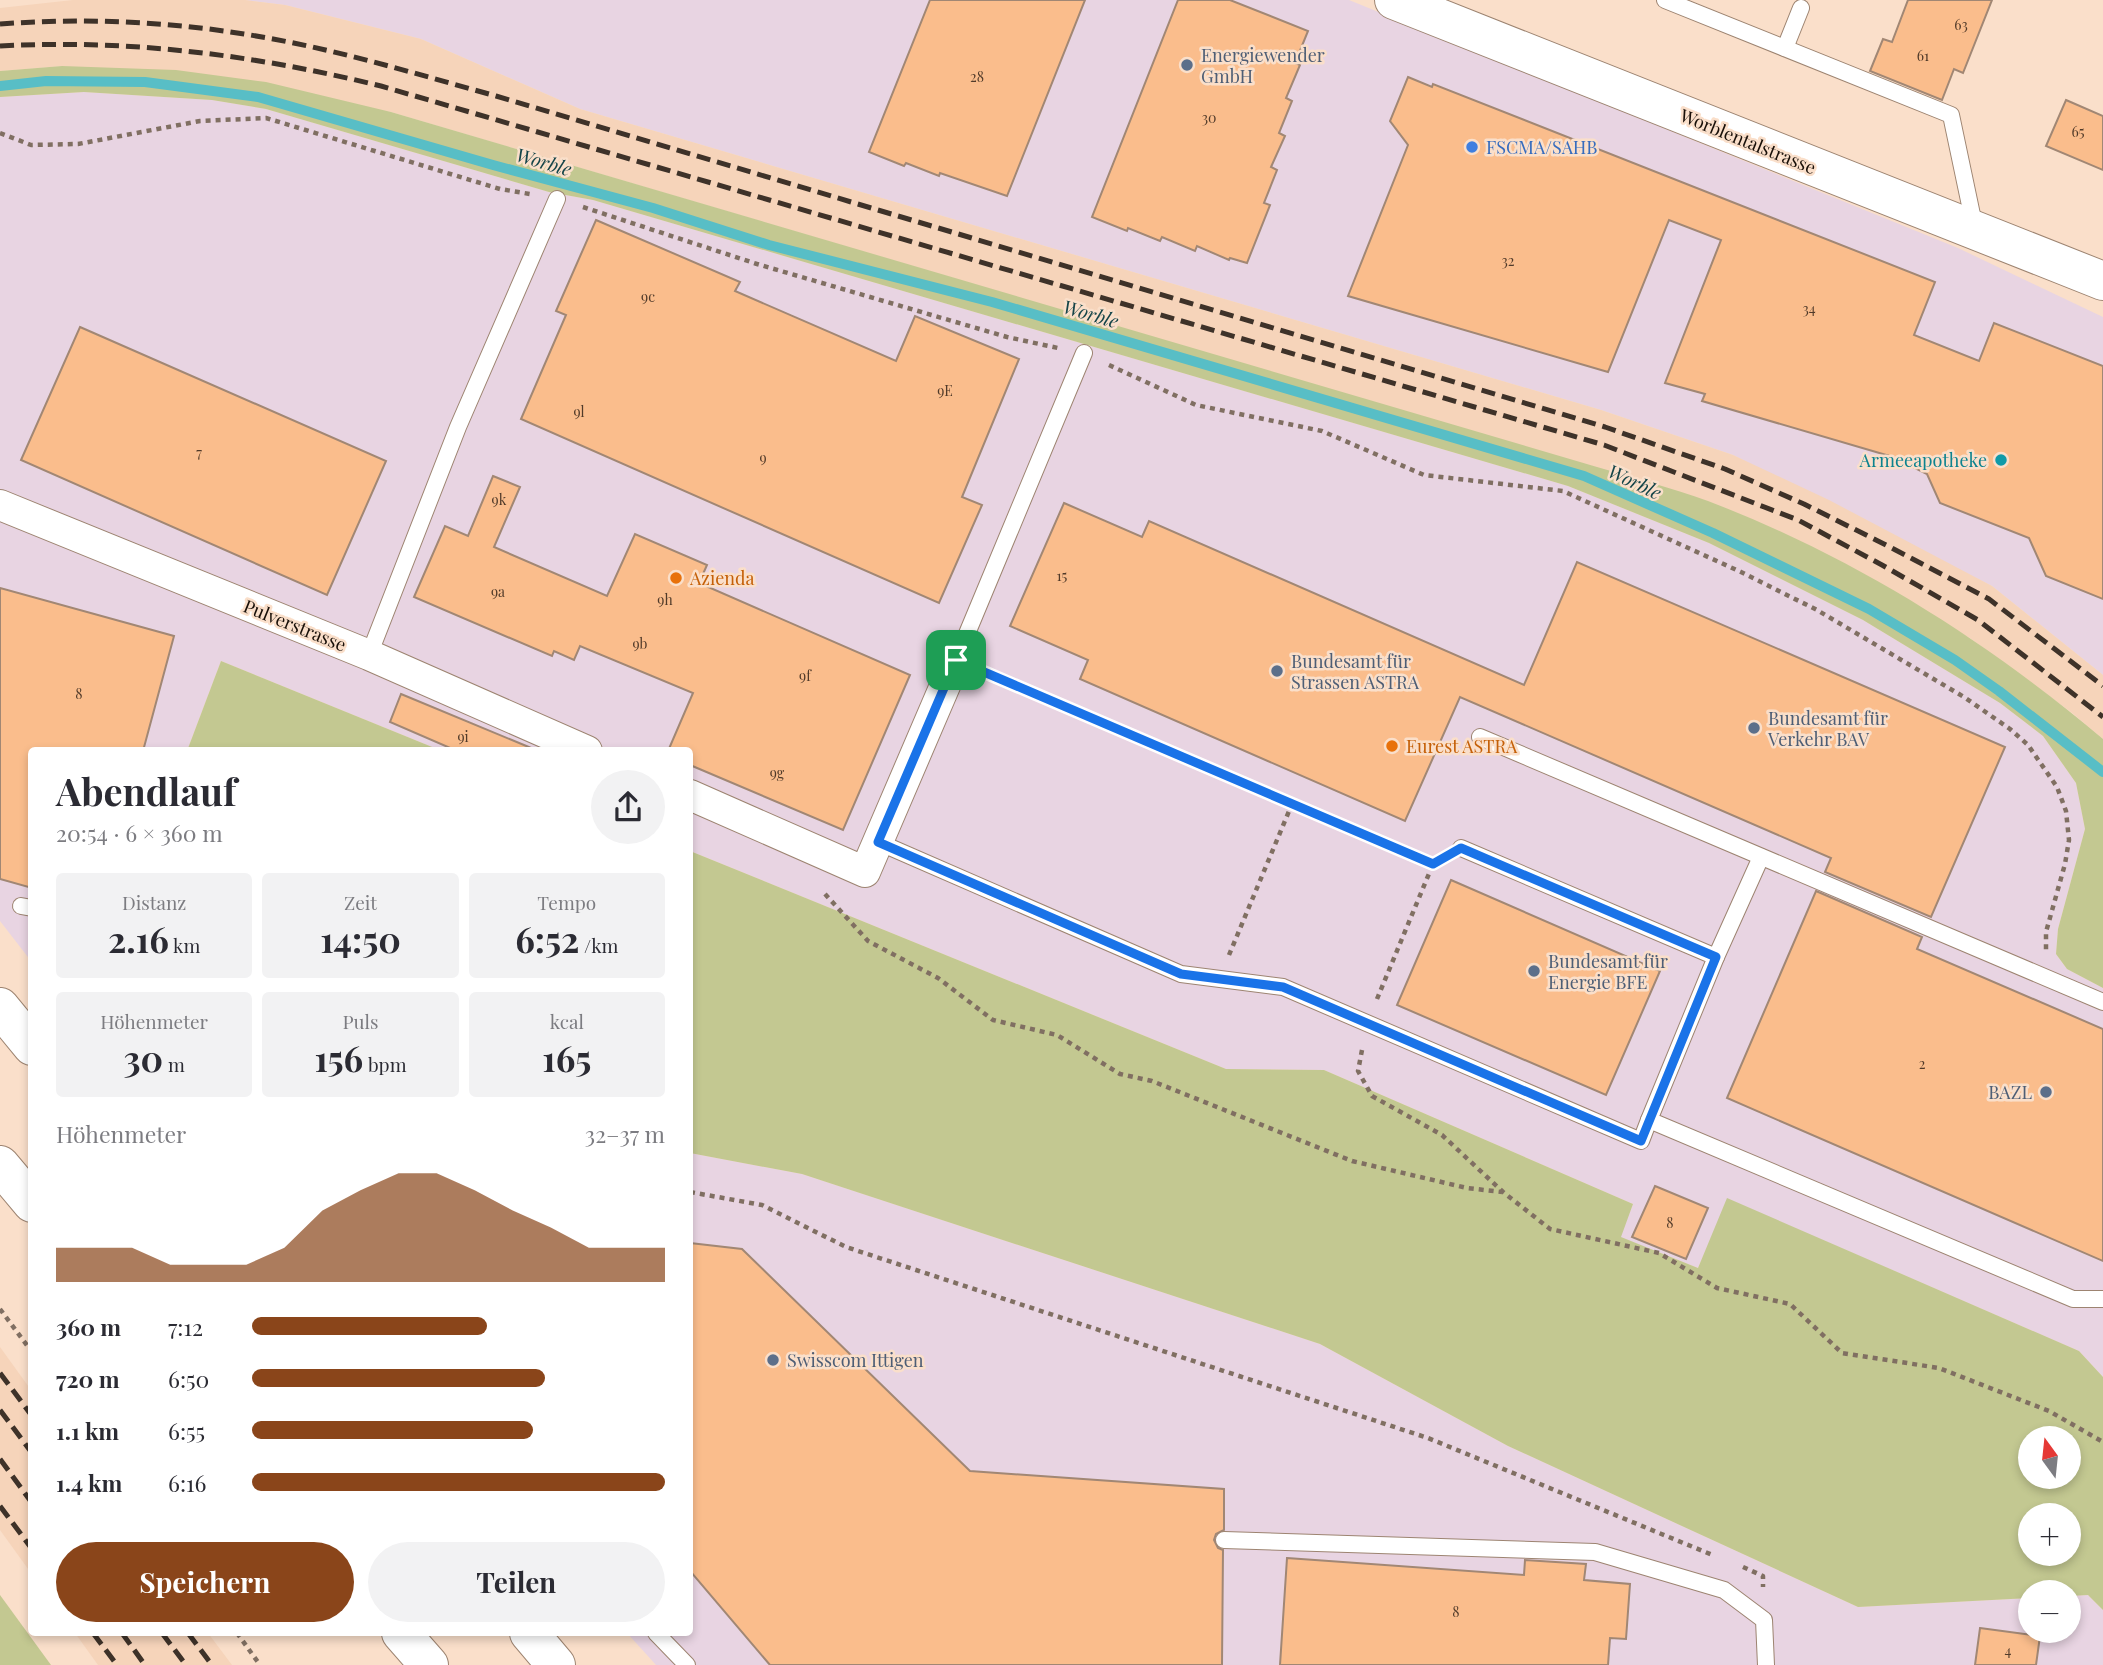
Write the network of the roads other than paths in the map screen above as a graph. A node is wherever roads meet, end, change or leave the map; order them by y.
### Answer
1 (1394, 0) edge
2 (1665, 0) edge
3 (1801, 8) dead end
4 (1785, 48) junction
5 (557, 199) road end
6 (1976, 231) junction
7 (2103, 281) edge
8 (1084, 353) road end
9 (0, 505) edge
10 (369, 655) junction
11 (956, 660) joint
12 (1480, 737) dead end
13 (578, 747) edge
14 (693, 796) edge
15 (878, 842) junction
16 (1461, 848) road end
17 (1761, 857) junction
18 (1716, 957) junction
19 (2103, 1002) edge
20 (0, 1007) edge
21 (28, 1041) edge
22 (1649, 1120) junction
23 (0, 1165) edge
24 (28, 1198) edge
25 (2103, 1299) edge
26 (1223, 1540) dead end
27 (404, 1636) edge
28 (532, 1636) edge
29 (659, 1636) edge
30 (429, 1665) edge
31 (556, 1665) edge
32 (687, 1665) edge
33 (1766, 1665) edge

1 - 6 main road, Worblentalstrasse
2 - 4 lane
3 - 4 lane
4 - 6 lane
5 - 10 lane
6 - 7 main road, Worblentalstrasse
8 - 11 lane
9 - 10 street, Pulverstrasse
10 - 13 street, Pulverstrasse
11 - 15 street
12 - 17 lane
14 - 15 street
15 - 22 lane
16 - 18 lane
17 - 18 lane
17 - 19 lane
18 - 22 lane
20 - 21 main road
22 - 25 lane
23 - 24 main road
26 - 33 lane
27 - 30 main road
28 - 31 main road
29 - 32 lane

